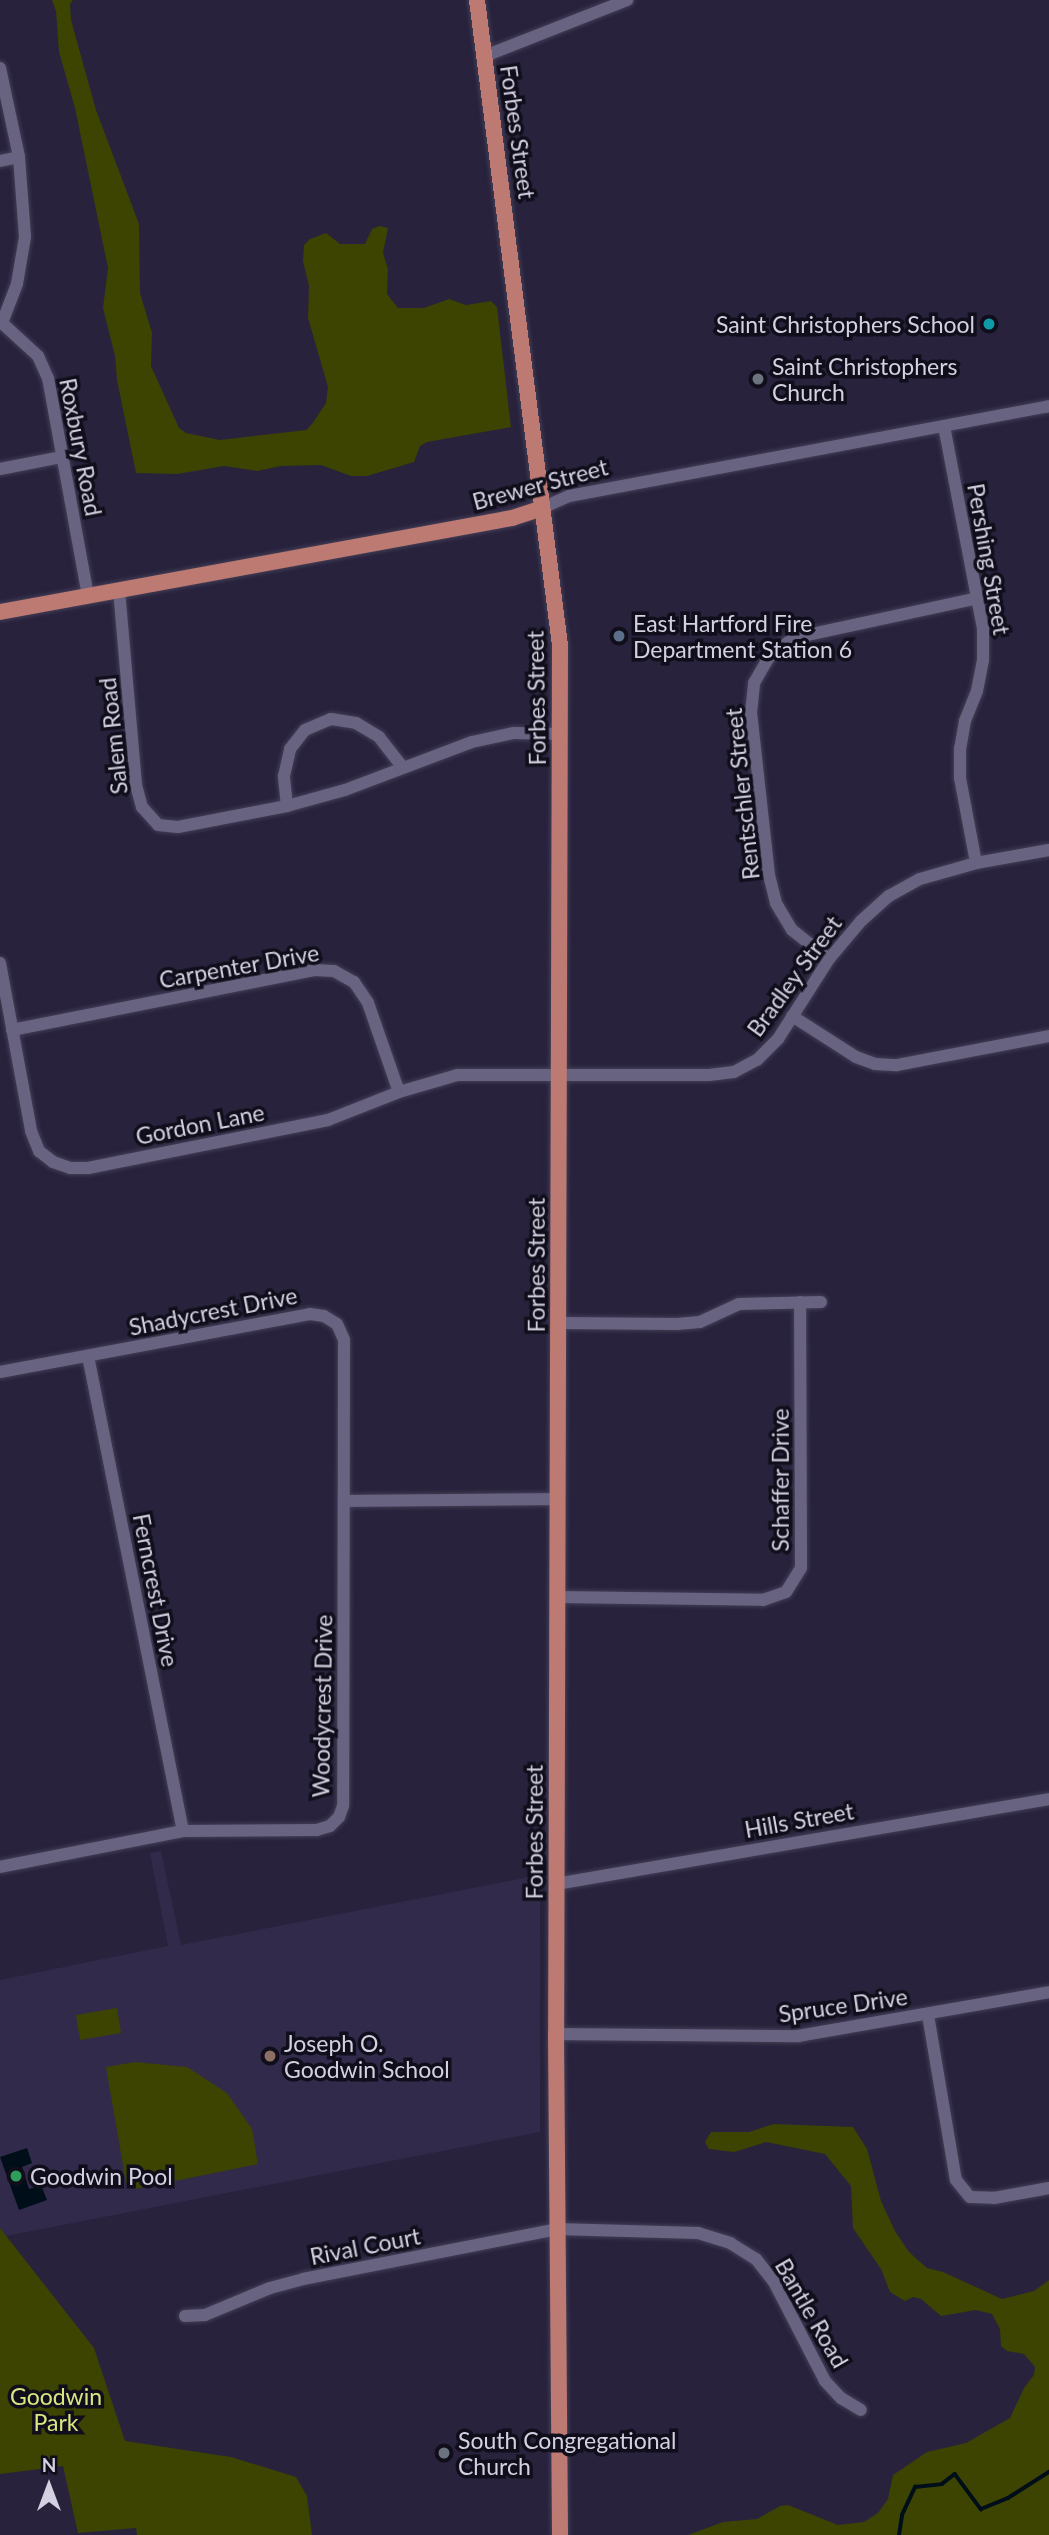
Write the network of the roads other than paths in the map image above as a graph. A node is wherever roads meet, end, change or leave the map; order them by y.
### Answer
1 (477, 0) edge
2 (626, 0) edge
3 (485, 56) junction
4 (0, 68) edge
5 (19, 157) junction
6 (0, 161) edge
7 (1, 323) edge
8 (1049, 405) edge
9 (944, 426) junction
10 (61, 457) junction
11 (0, 469) edge
12 (542, 508) junction
13 (119, 590) junction
14 (88, 596) junction
15 (978, 598) junction
16 (0, 611) edge
17 (561, 734) junction
18 (403, 768) junction
19 (287, 806) junction
20 (1049, 850) edge
21 (976, 863) junction
22 (829, 959) junction
23 (0, 963) edge
24 (792, 1016) junction
25 (12, 1030) junction
26 (1049, 1036) edge
27 (559, 1074) junction
28 (399, 1092) junction
29 (800, 1302) junction
30 (821, 1302) dead end
31 (558, 1323) junction
32 (88, 1356) junction
33 (0, 1372) edge
34 (557, 1499) junction
35 (345, 1501) junction
36 (558, 1597) junction
37 (1049, 1799) edge
38 (183, 1831) junction
39 (0, 1867) edge
40 (556, 1884) junction
41 (1049, 1992) edge
42 (928, 2015) junction
43 (556, 2034) junction
44 (1049, 2188) edge
45 (557, 2229) junction
46 (185, 2316) dead end
47 (861, 2410) dead end
48 (560, 2535) edge

1 - 3 main road, Forbes Street
2 - 3 street
3 - 12 main road, Forbes Street
4 - 5 street, Roxbury Road
5 - 6 street
5 - 7 street, Roxbury Road
7 - 10 street, Roxbury Road
8 - 9 street, Brewer Street
9 - 12 street, Brewer Street
9 - 15 street, Pershing Street
10 - 11 street
10 - 14 street, Roxbury Road
12 - 13 main road, Brewer Street
12 - 17 main road, Forbes Street
13 - 14 main road, Brewer Street
13 - 19 street, Salem Road
14 - 16 main road, Brewer Street
15 - 21 street, Pershing Street
15 - 22 street, Rentschler Street
17 - 18 street, Salem Road
17 - 27 main road, Forbes Street
18 - 19 street, Salem Road
18 - 19 street
20 - 21 street, Bradley Street
21 - 22 street, Bradley Street
22 - 24 street, Bradley Street
23 - 25 street, Gordon Lane
24 - 26 street
24 - 27 street, Bradley Street
25 - 28 street, Carpenter Drive
25 - 28 street, Gordon Lane
27 - 28 street, Gordon Lane
27 - 31 main road, Forbes Street
29 - 30 street
29 - 31 street
29 - 36 street, Schaffer Drive
31 - 34 main road, Forbes Street
32 - 33 street, Shadycrest Drive
32 - 35 street, Shadycrest Drive
32 - 38 street, Ferncrest Drive
34 - 35 street
34 - 36 main road, Forbes Street
35 - 38 street, Woodycrest Drive
36 - 40 main road, Forbes Street
37 - 40 street, Hills Street
38 - 39 street, Woodycrest Drive
40 - 43 main road, Forbes Street
41 - 42 street, Spruce Drive
42 - 43 street, Spruce Drive
42 - 44 street
43 - 45 main road, Forbes Street
45 - 46 street, Rival Court
45 - 47 street, Bantle Road
45 - 48 main road, Forbes Street

